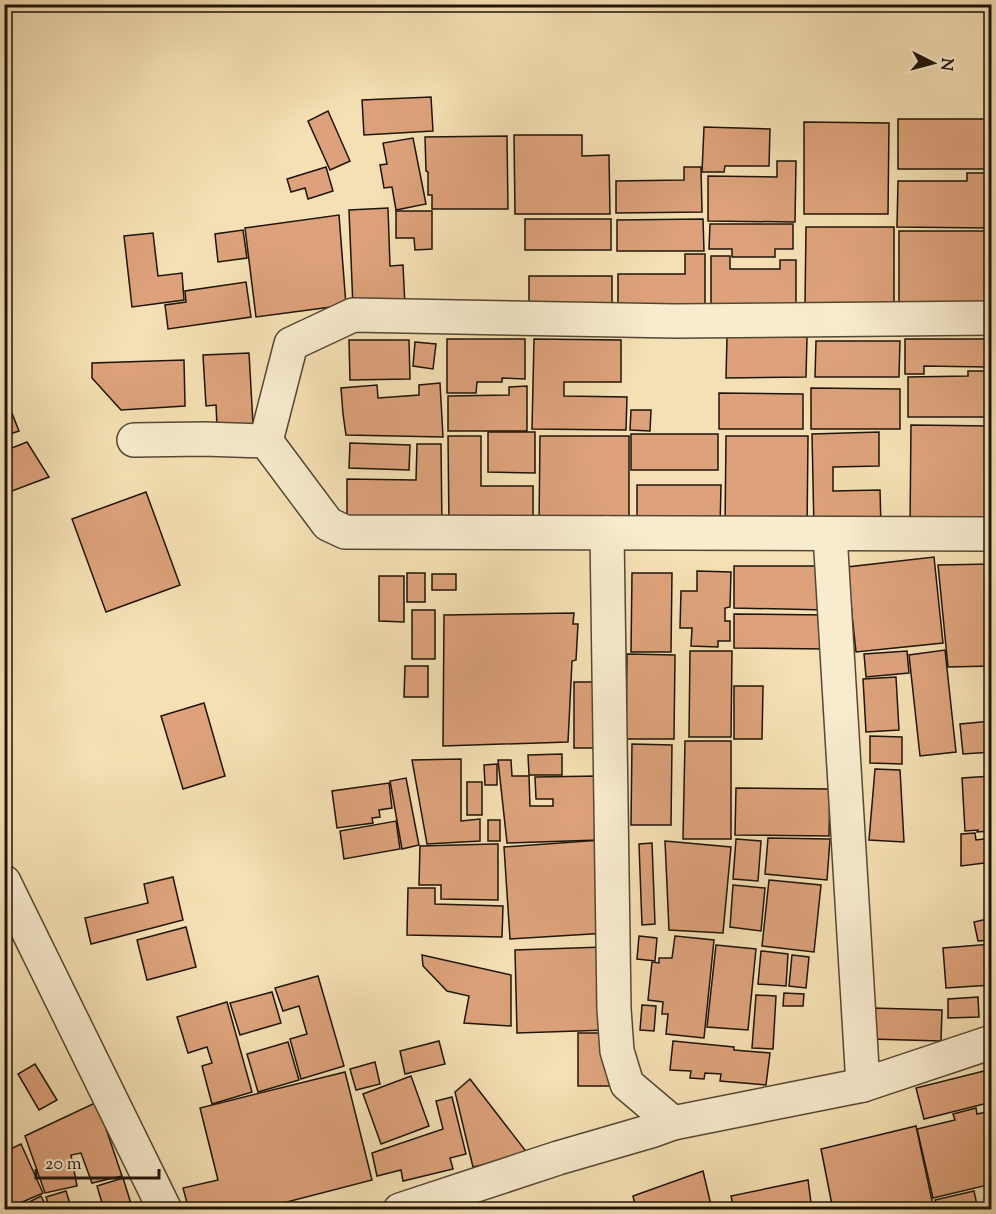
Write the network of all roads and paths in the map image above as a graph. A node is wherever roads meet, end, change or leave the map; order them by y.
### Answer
1 (992, 318) edge
2 (134, 440) dead end
3 (266, 441) junction
4 (607, 533) junction
5 (830, 534) junction
6 (992, 534) edge
7 (4, 882) edge
8 (992, 1042) edge
9 (863, 1085) junction
10 (662, 1127) junction
11 (458, 1200) edge
12 (165, 1209) edge
13 (400, 1209) edge

1 - 3 street
2 - 3 street
3 - 4 street
4 - 5 street
4 - 10 street
5 - 6 street
5 - 9 street
7 - 12 street
8 - 9 street
9 - 10 street
10 - 11 street
11 - 13 street

